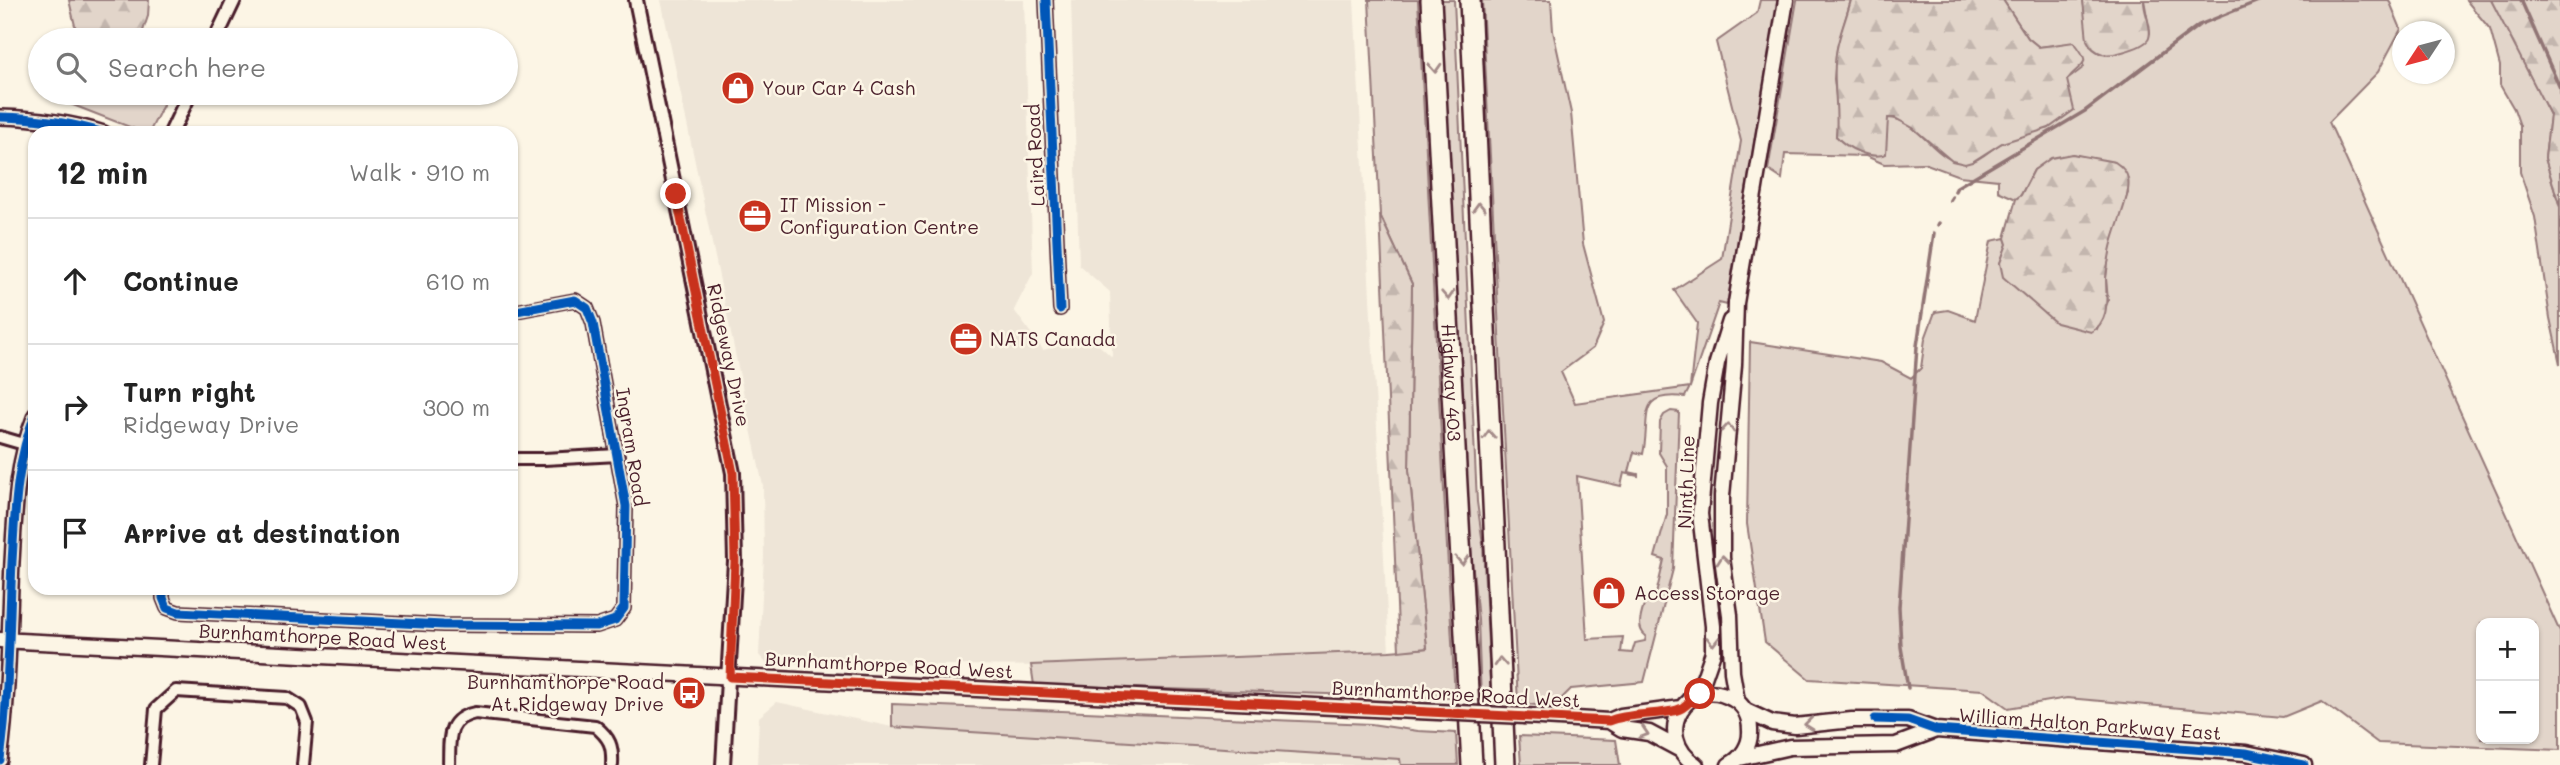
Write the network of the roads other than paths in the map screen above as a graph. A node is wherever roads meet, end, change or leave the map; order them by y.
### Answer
1 (234, 0) edge
2 (636, 0) edge
3 (1046, 0) edge
4 (1431, 0) edge
5 (1470, 0) edge
6 (1786, 0) edge
7 (221, 28) edge
8 (184, 105) edge
9 (0, 117) edge
10 (81, 126) edge
11 (174, 126) edge
12 (1736, 303) junction
13 (1060, 309) dead end
14 (518, 311) edge
15 (28, 433) edge
16 (0, 437) edge
17 (24, 444) junction
18 (618, 455) junction
19 (518, 459) edge
20 (163, 595) edge
21 (4, 640) edge
22 (730, 677) junction
23 (1685, 704) junction
24 (1741, 706) junction
25 (1609, 721) junction
26 (1936, 730) junction
27 (1687, 759) edge
28 (0, 760) edge
29 (1734, 761) edge
30 (151, 765) edge
31 (303, 765) edge
32 (449, 765) edge
33 (612, 765) edge
34 (723, 765) edge
35 (1472, 765) edge
36 (1504, 765) edge
37 (2304, 765) edge

1 - 7 street
2 - 22 street, Ridgeway Drive
3 - 13 street, Laird Road
4 -> 35 highway, Highway 403
36 -> 5 highway, Highway 403
6 - 12 main road, Ninth Line
8 - 11 street
9 - 10 street
12 -> 23 main road, Ninth Line
24 -> 12 main road, Ninth Line
14 - 18 street, Ingram Road
15 - 17 street
16 - 17 street
17 - 21 street
18 - 19 street
18 - 20 street, Ingram Road
21 - 22 main road, Burnhamthorpe Road West
21 - 28 street
22 - 25 main road, Burnhamthorpe Road West, bridge
22 - 34 street, Ridgeway Drive
23 - 24 main road, William Halton Parkway East
23 - 25 main road, Burnhamthorpe Road West
23 - 27 main road
26 -> 24 main road, William Halton Parkway East
24 - 29 main road, Ninth Line
25 -> 27 main road, Burnhamthorpe Road West
26 - 29 main road, William Halton Parkway East
26 - 37 main road, William Halton Parkway East
30 - 31 street
32 - 33 street

